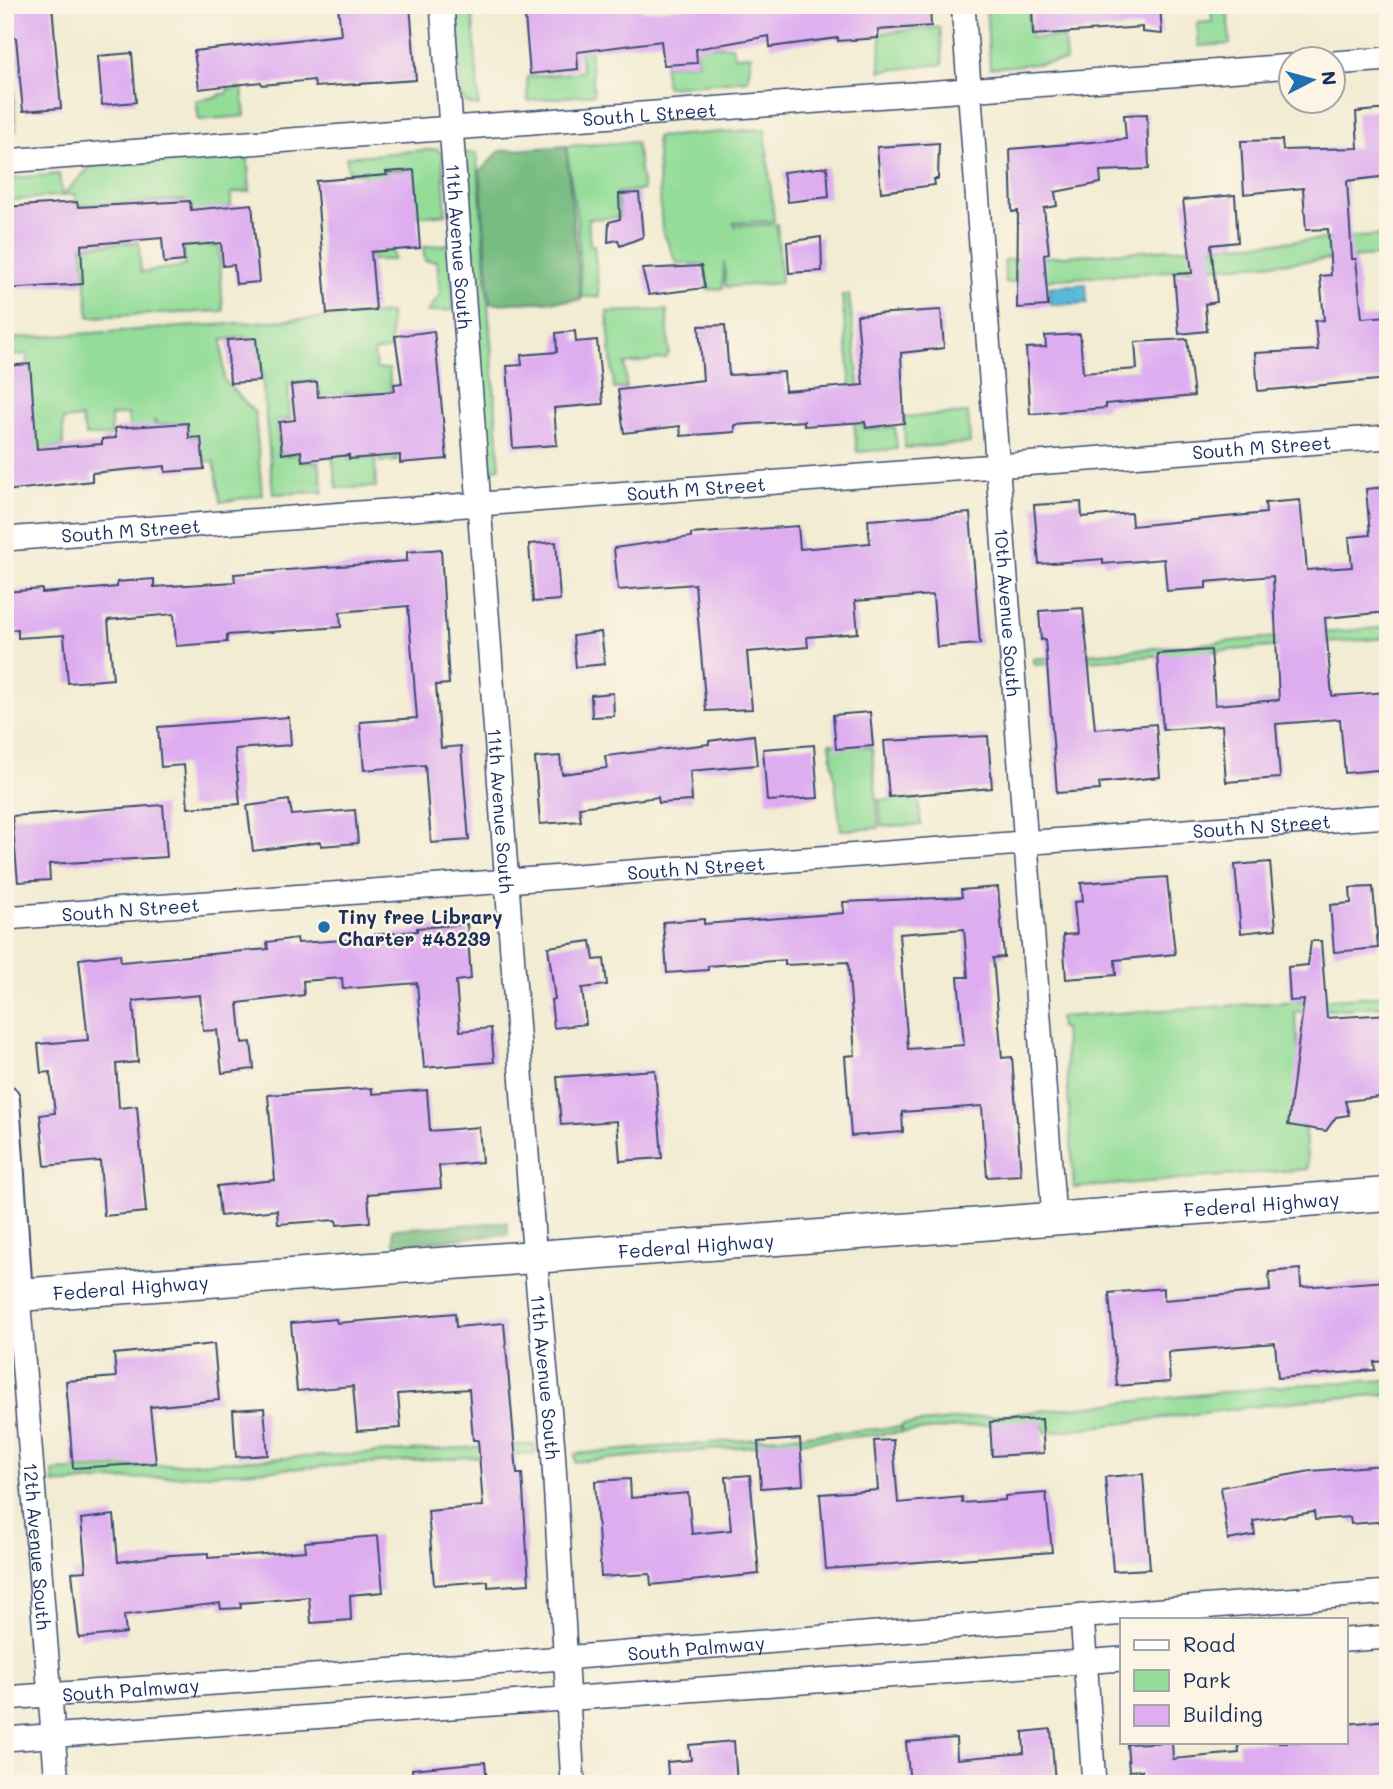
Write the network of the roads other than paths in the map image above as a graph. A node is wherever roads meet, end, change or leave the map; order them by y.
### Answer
1 (442, 5) edge
2 (963, 5) edge
3 (1388, 59) edge
4 (1348, 62) edge
5 (1278, 67) edge
6 (969, 90) junction
7 (451, 128) junction
8 (5, 161) edge
9 (1388, 438) edge
10 (997, 466) junction
11 (479, 504) junction
12 (5, 539) edge
13 (1388, 816) edge
14 (1024, 843) junction
15 (507, 881) junction
16 (5, 918) edge
17 (5, 1100) edge
18 (1388, 1194) edge
19 (1054, 1218) junction
20 (535, 1256) junction
21 (12, 1295) edge
22 (1388, 1592) edge
23 (1082, 1616) junction
24 (1388, 1637) edge
25 (1348, 1640) edge
26 (563, 1658) junction
27 (1120, 1659) edge
28 (1085, 1663) junction
29 (51, 1695) junction
30 (5, 1698) edge
31 (566, 1699) junction
32 (54, 1737) junction
33 (5, 1740) edge
34 (57, 1784) edge
35 (573, 1784) edge
36 (1094, 1784) edge

1 - 7 street, 11th Avenue South
2 - 6 street, 10th Avenue South
3 - 4 street
5 - 6 street, South L Street
6 - 7 street, South L Street
6 - 10 street, 10th Avenue South
7 - 8 street, South L Street
7 - 11 street, 11th Avenue South
9 - 10 street, South M Street
10 - 11 street, South M Street
10 - 14 street, 10th Avenue South
11 - 12 street, South M Street
11 - 15 street, 11th Avenue South
13 - 14 street, South N Street
14 - 15 street, South N Street
14 - 19 street, 10th Avenue South
15 - 16 street, South N Street
15 - 20 street, 11th Avenue South
17 - 21 street, 12th Avenue South
18 - 19 main road, Federal Highway
19 - 20 main road, Federal Highway
20 - 21 main road, Federal Highway
20 - 26 street, 11th Avenue South
21 - 29 street, 12th Avenue South
22 - 23 street, South Palmway
23 - 26 street, South Palmway
23 - 28 street
24 - 25 street
26 - 29 street, South Palmway
26 - 31 street, 11th Avenue South
27 - 28 street
28 - 31 street
28 - 36 street
29 - 30 street, South Palmway
29 - 32 street, 12th Avenue South
31 - 32 street
31 - 35 street, 11th Avenue South
32 - 33 street
32 - 34 street, 12th Avenue South

